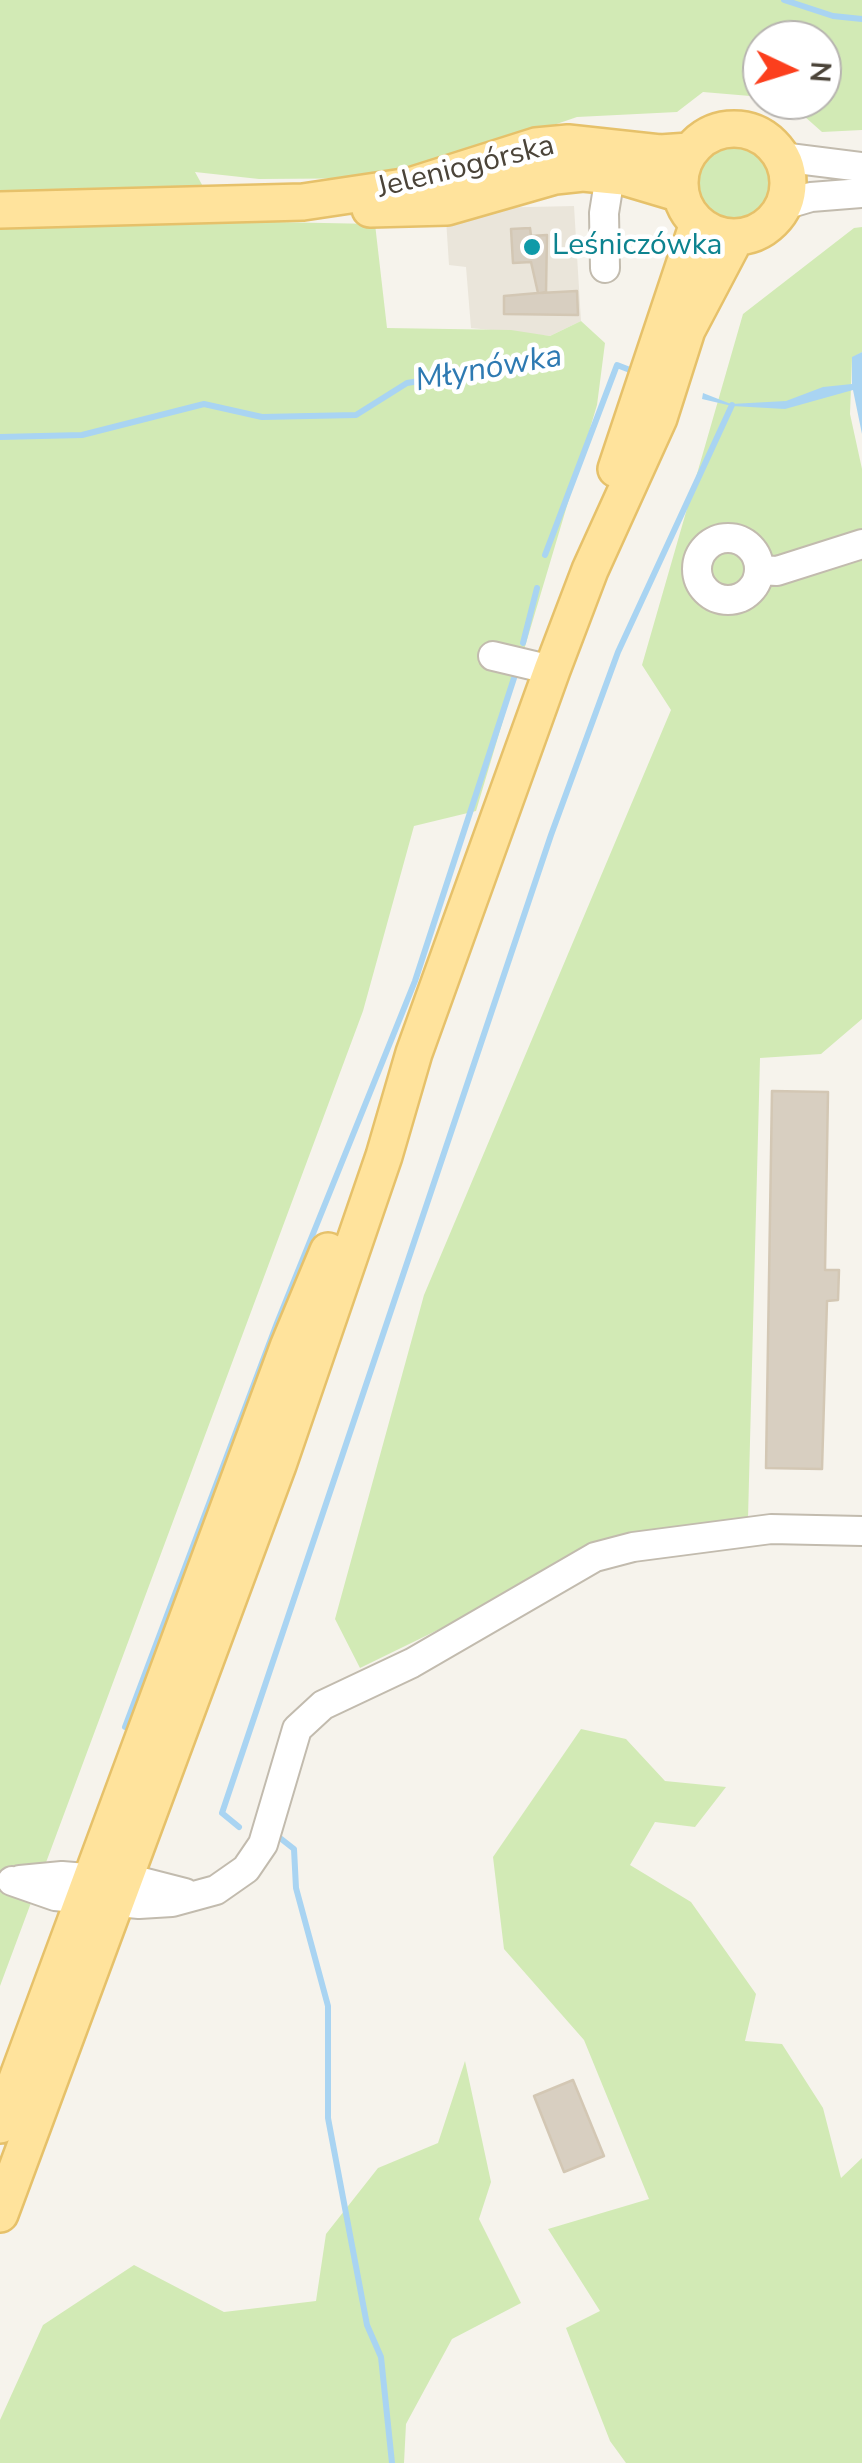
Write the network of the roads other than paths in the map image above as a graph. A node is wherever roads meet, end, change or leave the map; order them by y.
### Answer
1 (689, 151) junction
2 (781, 157) junction
3 (613, 160) junction
4 (862, 167) edge
5 (862, 193) edge
6 (784, 205) junction
7 (689, 209) junction
8 (0, 210) edge
9 (736, 237) junction
10 (605, 268) dead end
11 (862, 544) edge
12 (590, 570) junction
13 (759, 570) dead end
14 (493, 656) dead end
15 (552, 670) junction
16 (862, 1531) edge
17 (6, 1882) edge
18 (106, 1890) junction
19 (0, 2126) edge
20 (0, 2214) edge

1 - 2 main road
1 - 3 main road, Jeleniogórska
1 - 7 main road
2 - 4 street
2 - 6 main road
3 - 7 main road, Jeleniogórska
3 - 8 main road, Jeleniogórska
3 - 10 street
5 - 6 street
6 - 9 main road
7 - 9 main road
7 - 12 main road
9 - 12 main road
11 - 13 street
12 - 15 main road
14 - 15 street
15 - 18 main road
16 - 18 street
17 - 18 street
18 - 19 main road
18 - 20 main road

